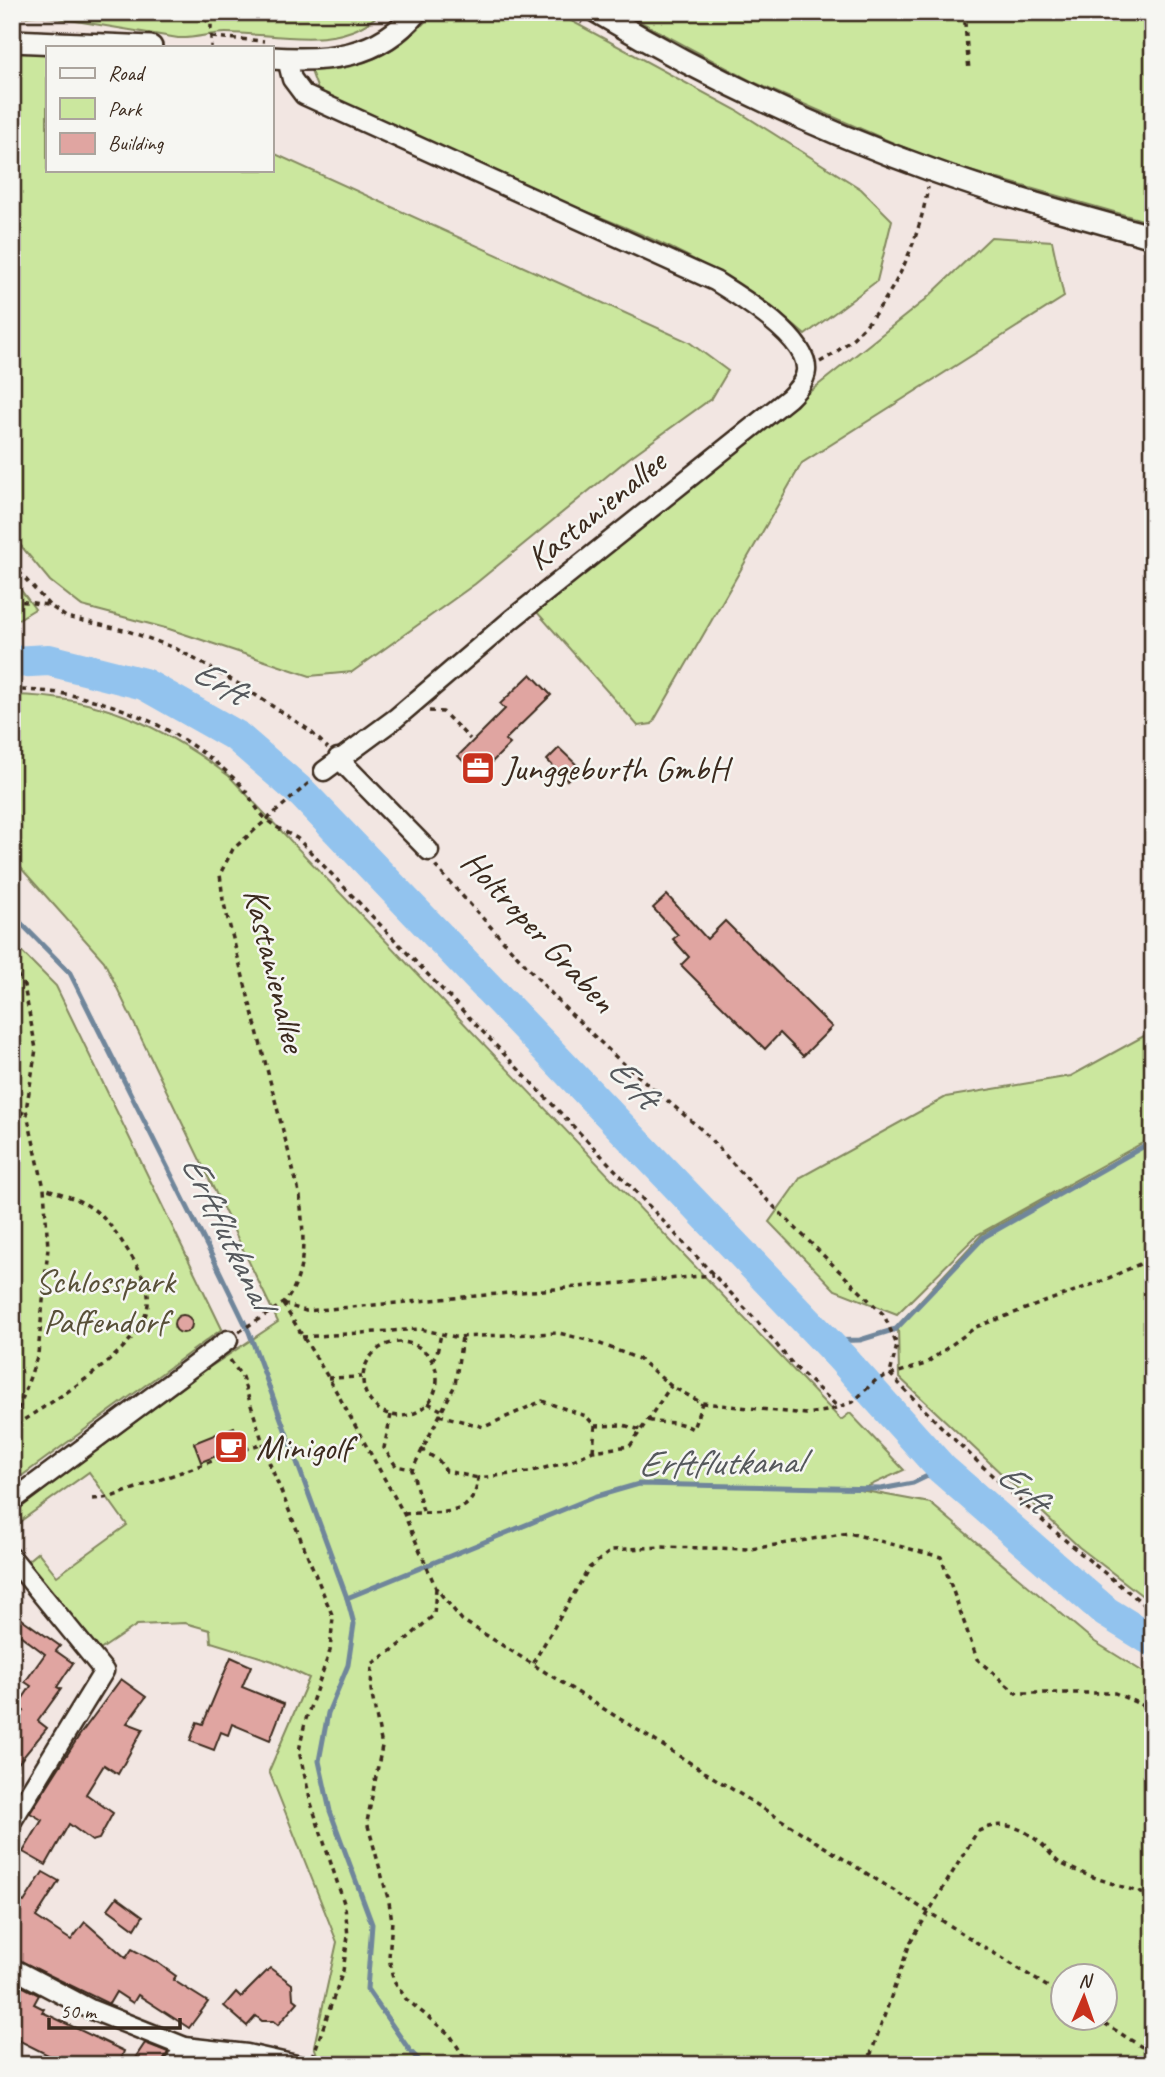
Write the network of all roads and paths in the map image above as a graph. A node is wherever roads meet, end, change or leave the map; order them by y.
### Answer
1 (196, 12) edge
2 (416, 12) edge
3 (597, 12) edge
4 (964, 12) edge
5 (212, 37) junction
6 (12, 41) edge
7 (128, 46) edge
8 (211, 46) edge
9 (249, 46) edge
10 (278, 53) edge
11 (969, 71) dead end
12 (928, 187) dead end
13 (1153, 237) edge
14 (806, 370) junction
15 (12, 564) edge
16 (12, 600) edge
17 (49, 605) junction
18 (12, 690) edge
19 (406, 709) junction
20 (470, 739) dead end
21 (338, 758) junction
22 (324, 771) joint
23 (265, 819) junction
24 (429, 851) joint
25 (12, 966) edge
26 (26, 1110) junction
27 (12, 1121) edge
28 (44, 1188) junction
29 (1153, 1258) edge
30 (713, 1275) junction
31 (283, 1304) junction
32 (393, 1330) junction
33 (441, 1334) junction
34 (302, 1337) junction
35 (462, 1337) junction
36 (395, 1342) junction
37 (224, 1344) junction
38 (432, 1360) junction
39 (890, 1374) junction
40 (362, 1377) junction
41 (328, 1378) junction
42 (671, 1386) junction
43 (428, 1403) junction
44 (702, 1403) junction
45 (838, 1407) junction
46 (440, 1413) junction
47 (391, 1415) junction
48 (648, 1420) junction
49 (595, 1426) junction
50 (13, 1427) edge
51 (641, 1430) junction
52 (264, 1442) junction
53 (421, 1449) junction
54 (593, 1451) junction
55 (412, 1470) junction
56 (478, 1478) junction
57 (93, 1499) dead end
58 (12, 1501) edge
59 (424, 1512) junction
60 (404, 1514) junction
61 (12, 1558) edge
62 (436, 1588) junction
63 (1153, 1611) edge
64 (533, 1663) junction
65 (1153, 1710) edge
66 (12, 1821) edge
67 (1153, 1897) edge
68 (928, 1910) junction
69 (12, 1968) edge
70 (1050, 1989) edge
71 (1118, 2032) edge
72 (186, 2047) junction
73 (1153, 2054) edge
74 (173, 2065) edge
75 (296, 2065) edge
76 (310, 2065) edge
77 (469, 2065) edge
78 (867, 2065) edge

1 - 5 path
2 - 10 main road
3 - 13 main road
4 - 11 path
5 - 8 path
5 - 9 path
6 - 7 main road
10 - 14 street
12 - 14 path
14 - 19 street, Kastanienallee
15 - 17 path
16 - 17 path
17 - 21 path
18 - 23 path
19 - 20 path
19 - 21 street, Kastanienallee
21 - 22 street, Kastanienallee
21 - 24 street, Holtroper Graben
22 - 23 path, Kastanienallee
23 - 30 path
23 - 31 path, Kastanienallee
24 - 39 path, Holtroper Graben
25 - 26 path
26 - 27 path
26 - 28 path
28 - 50 path
28 - 50 path
29 - 39 path
30 - 31 path
30 - 45 path
31 - 34 path
31 - 37 path
32 - 33 path
32 - 34 path
32 - 36 path
33 - 35 path
33 - 38 path
34 - 41 path
35 - 42 path
35 - 46 path
36 - 38 path
36 - 40 path
37 - 52 path
37 - 58 street
38 - 43 path
39 - 45 path
39 - 63 path
40 - 41 path
40 - 47 path
41 - 60 path
42 - 44 path
42 - 48 path
43 - 46 path
43 - 47 path
44 - 45 path
44 - 48 path
46 - 49 path
46 - 53 path
47 - 55 path
48 - 51 path
49 - 51 path
49 - 54 path
51 - 54 path
52 - 57 path
52 - 76 path
53 - 55 path
53 - 56 path
54 - 56 path
55 - 59 path
56 - 59 path
59 - 60 path
60 - 62 path
61 - 66 street
62 - 64 path
62 - 77 path
64 - 65 path
64 - 68 path
67 - 68 path
68 - 70 path
68 - 78 path
69 - 72 street
71 - 73 path
72 - 74 street
72 - 75 street

